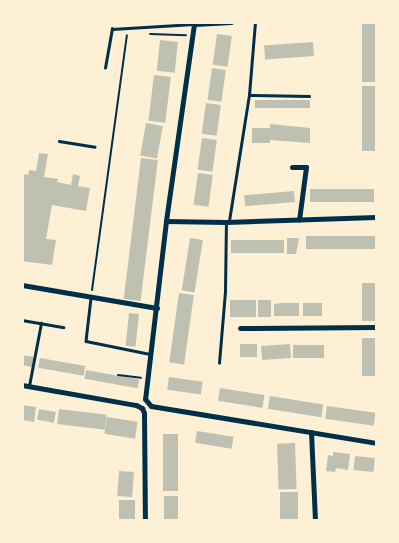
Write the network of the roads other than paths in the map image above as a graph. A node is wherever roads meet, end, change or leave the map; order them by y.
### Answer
1 (231, 22) edge
2 (255, 22) edge
3 (194, 23) edge
4 (105, 68) dead end
5 (248, 95) junction
6 (309, 96) dead end
7 (59, 141) dead end
8 (95, 147) dead end
9 (292, 167) dead end
10 (376, 217) edge
11 (299, 220) junction
12 (166, 221) junction
13 (228, 222) junction
14 (22, 285) edge
15 (91, 298) junction
16 (157, 308) junction
17 (22, 320) edge
18 (41, 323) junction
19 (63, 327) dead end
20 (376, 327) edge
21 (240, 328) dead end
22 (151, 354) junction
23 (219, 363) dead end
24 (22, 385) edge
25 (29, 386) junction
26 (147, 403) junction
27 (142, 408) junction
28 (311, 432) junction
29 (376, 443) edge
30 (145, 520) edge
31 (315, 520) edge

1 - 3 street
2 - 5 lane
3 - 4 lane
3 - 12 street
5 - 6 lane
5 - 13 lane
7 - 8 lane
9 - 11 street
10 - 11 street
11 - 13 street
12 - 13 street
12 - 16 street
13 - 23 lane
14 - 15 street
15 - 16 street
15 - 22 lane
16 - 22 street
17 - 18 lane
18 - 19 lane
18 - 25 lane
20 - 21 street
22 - 26 street
24 - 25 street
25 - 27 street
26 - 27 lane
26 - 28 street
27 - 30 street
28 - 29 street
28 - 31 street

